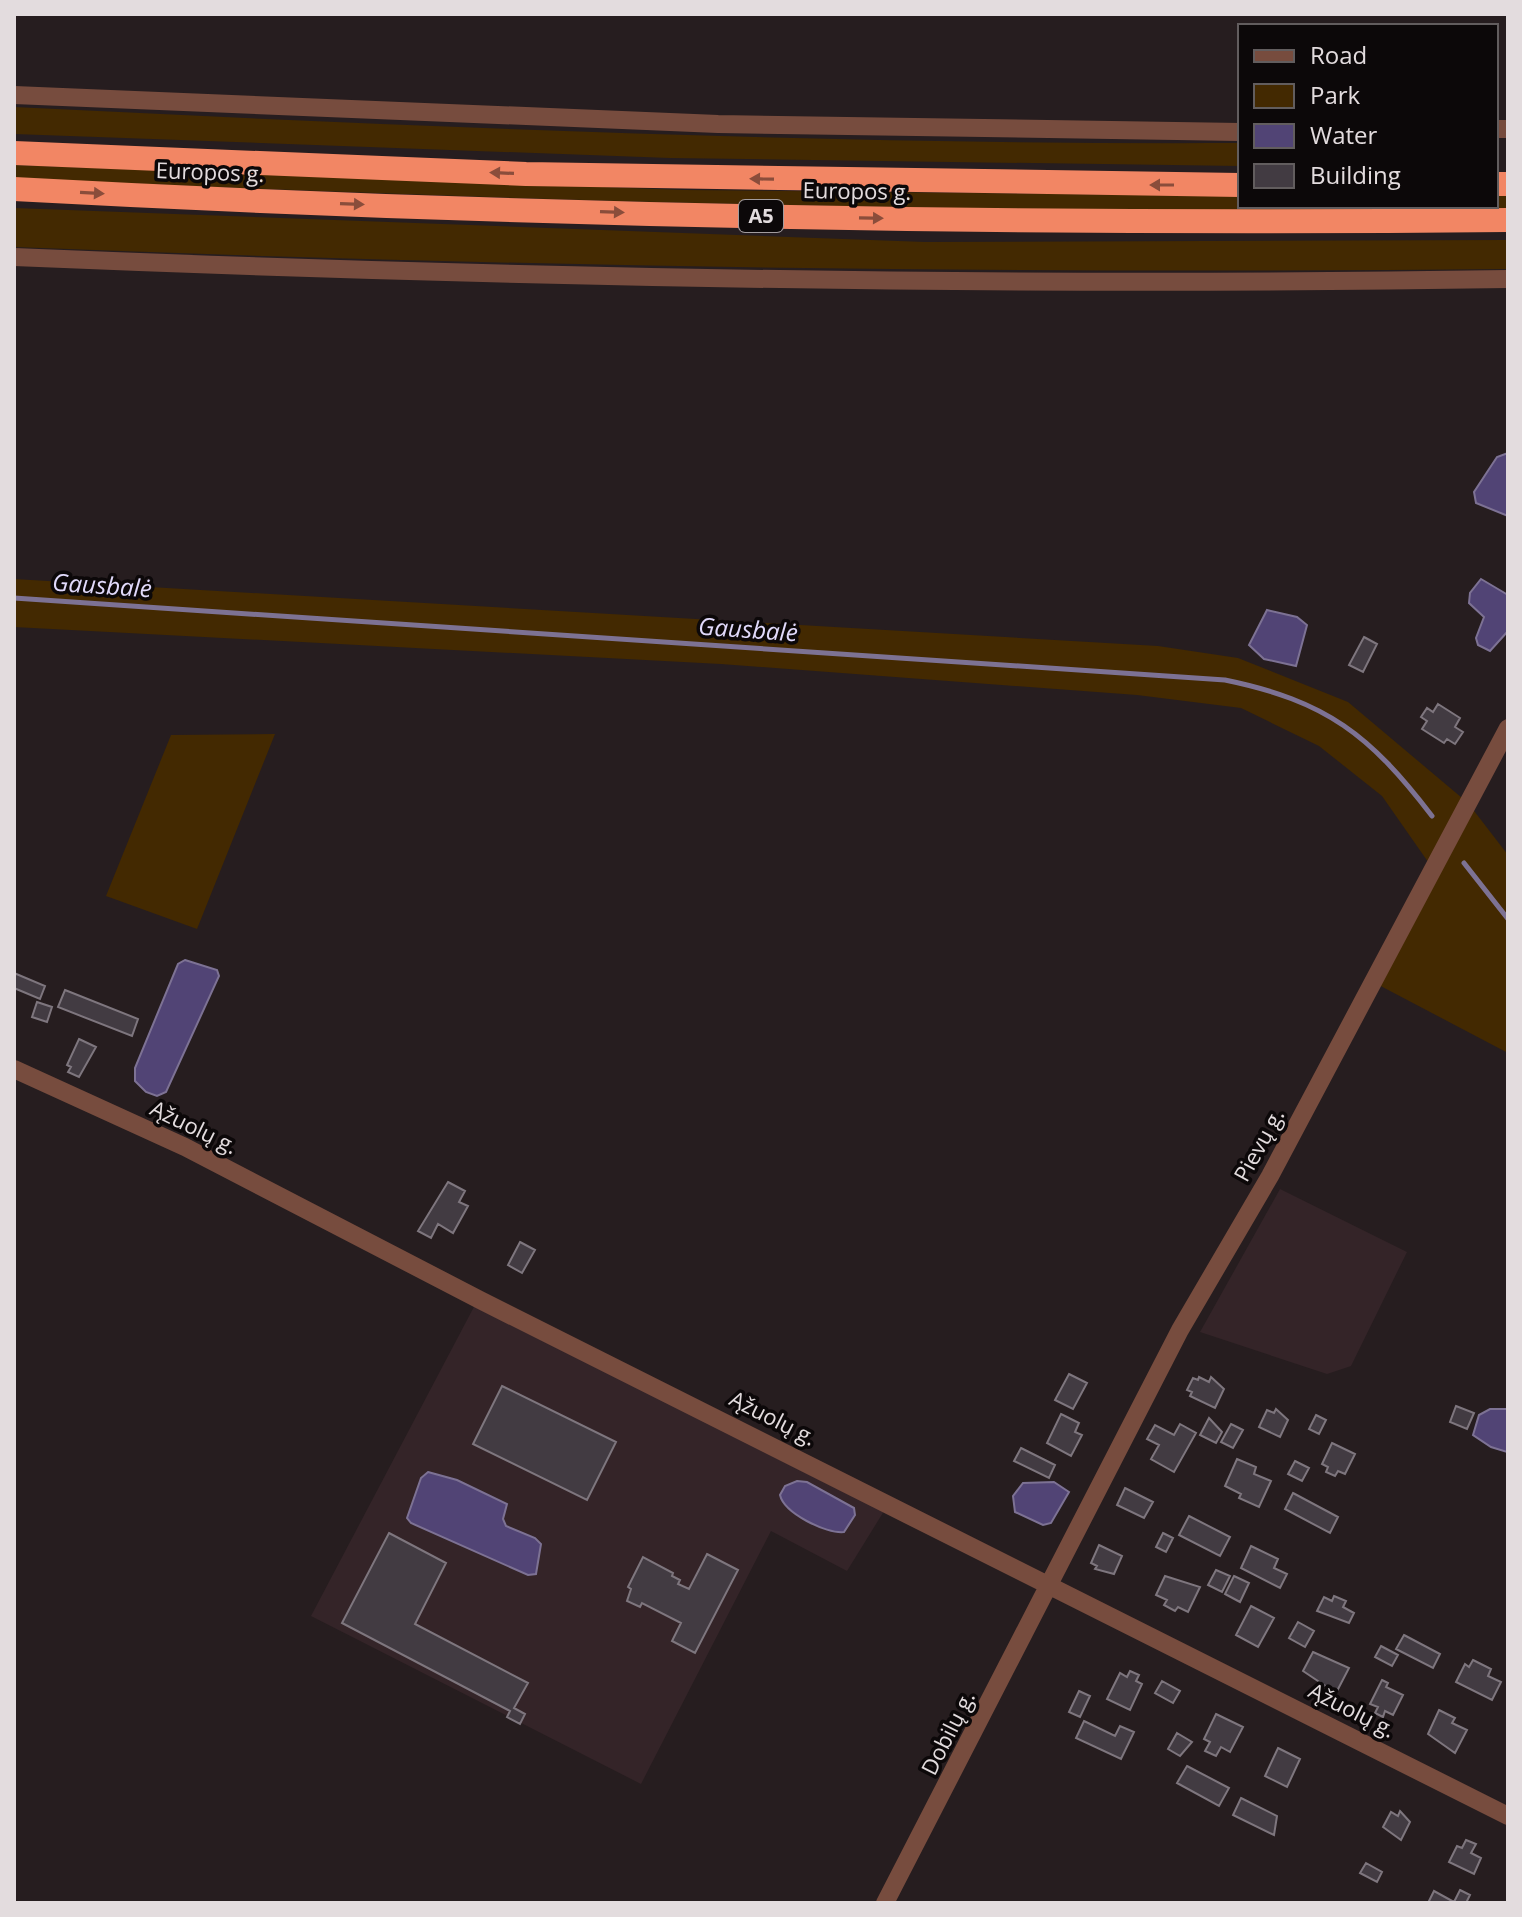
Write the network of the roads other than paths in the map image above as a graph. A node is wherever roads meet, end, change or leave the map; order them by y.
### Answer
1 (14, 95) edge
2 (1238, 132) edge
3 (14, 153) edge
4 (1238, 185) edge
5 (14, 189) edge
6 (1508, 220) edge
7 (14, 257) edge
8 (1508, 279) edge
9 (1508, 728) edge
10 (14, 1069) edge
11 (1052, 1585) junction
12 (1508, 1816) edge
13 (885, 1903) edge

1 - 2 street
4 -> 3 highway, Europos g. / A5
5 -> 6 highway, Europos g. / A5
7 - 8 street
9 - 11 street, Pievų g.
10 - 11 street, Ąžuolų g.
11 - 12 street, Ąžuolų g.
11 - 13 street, Dobilų g.

